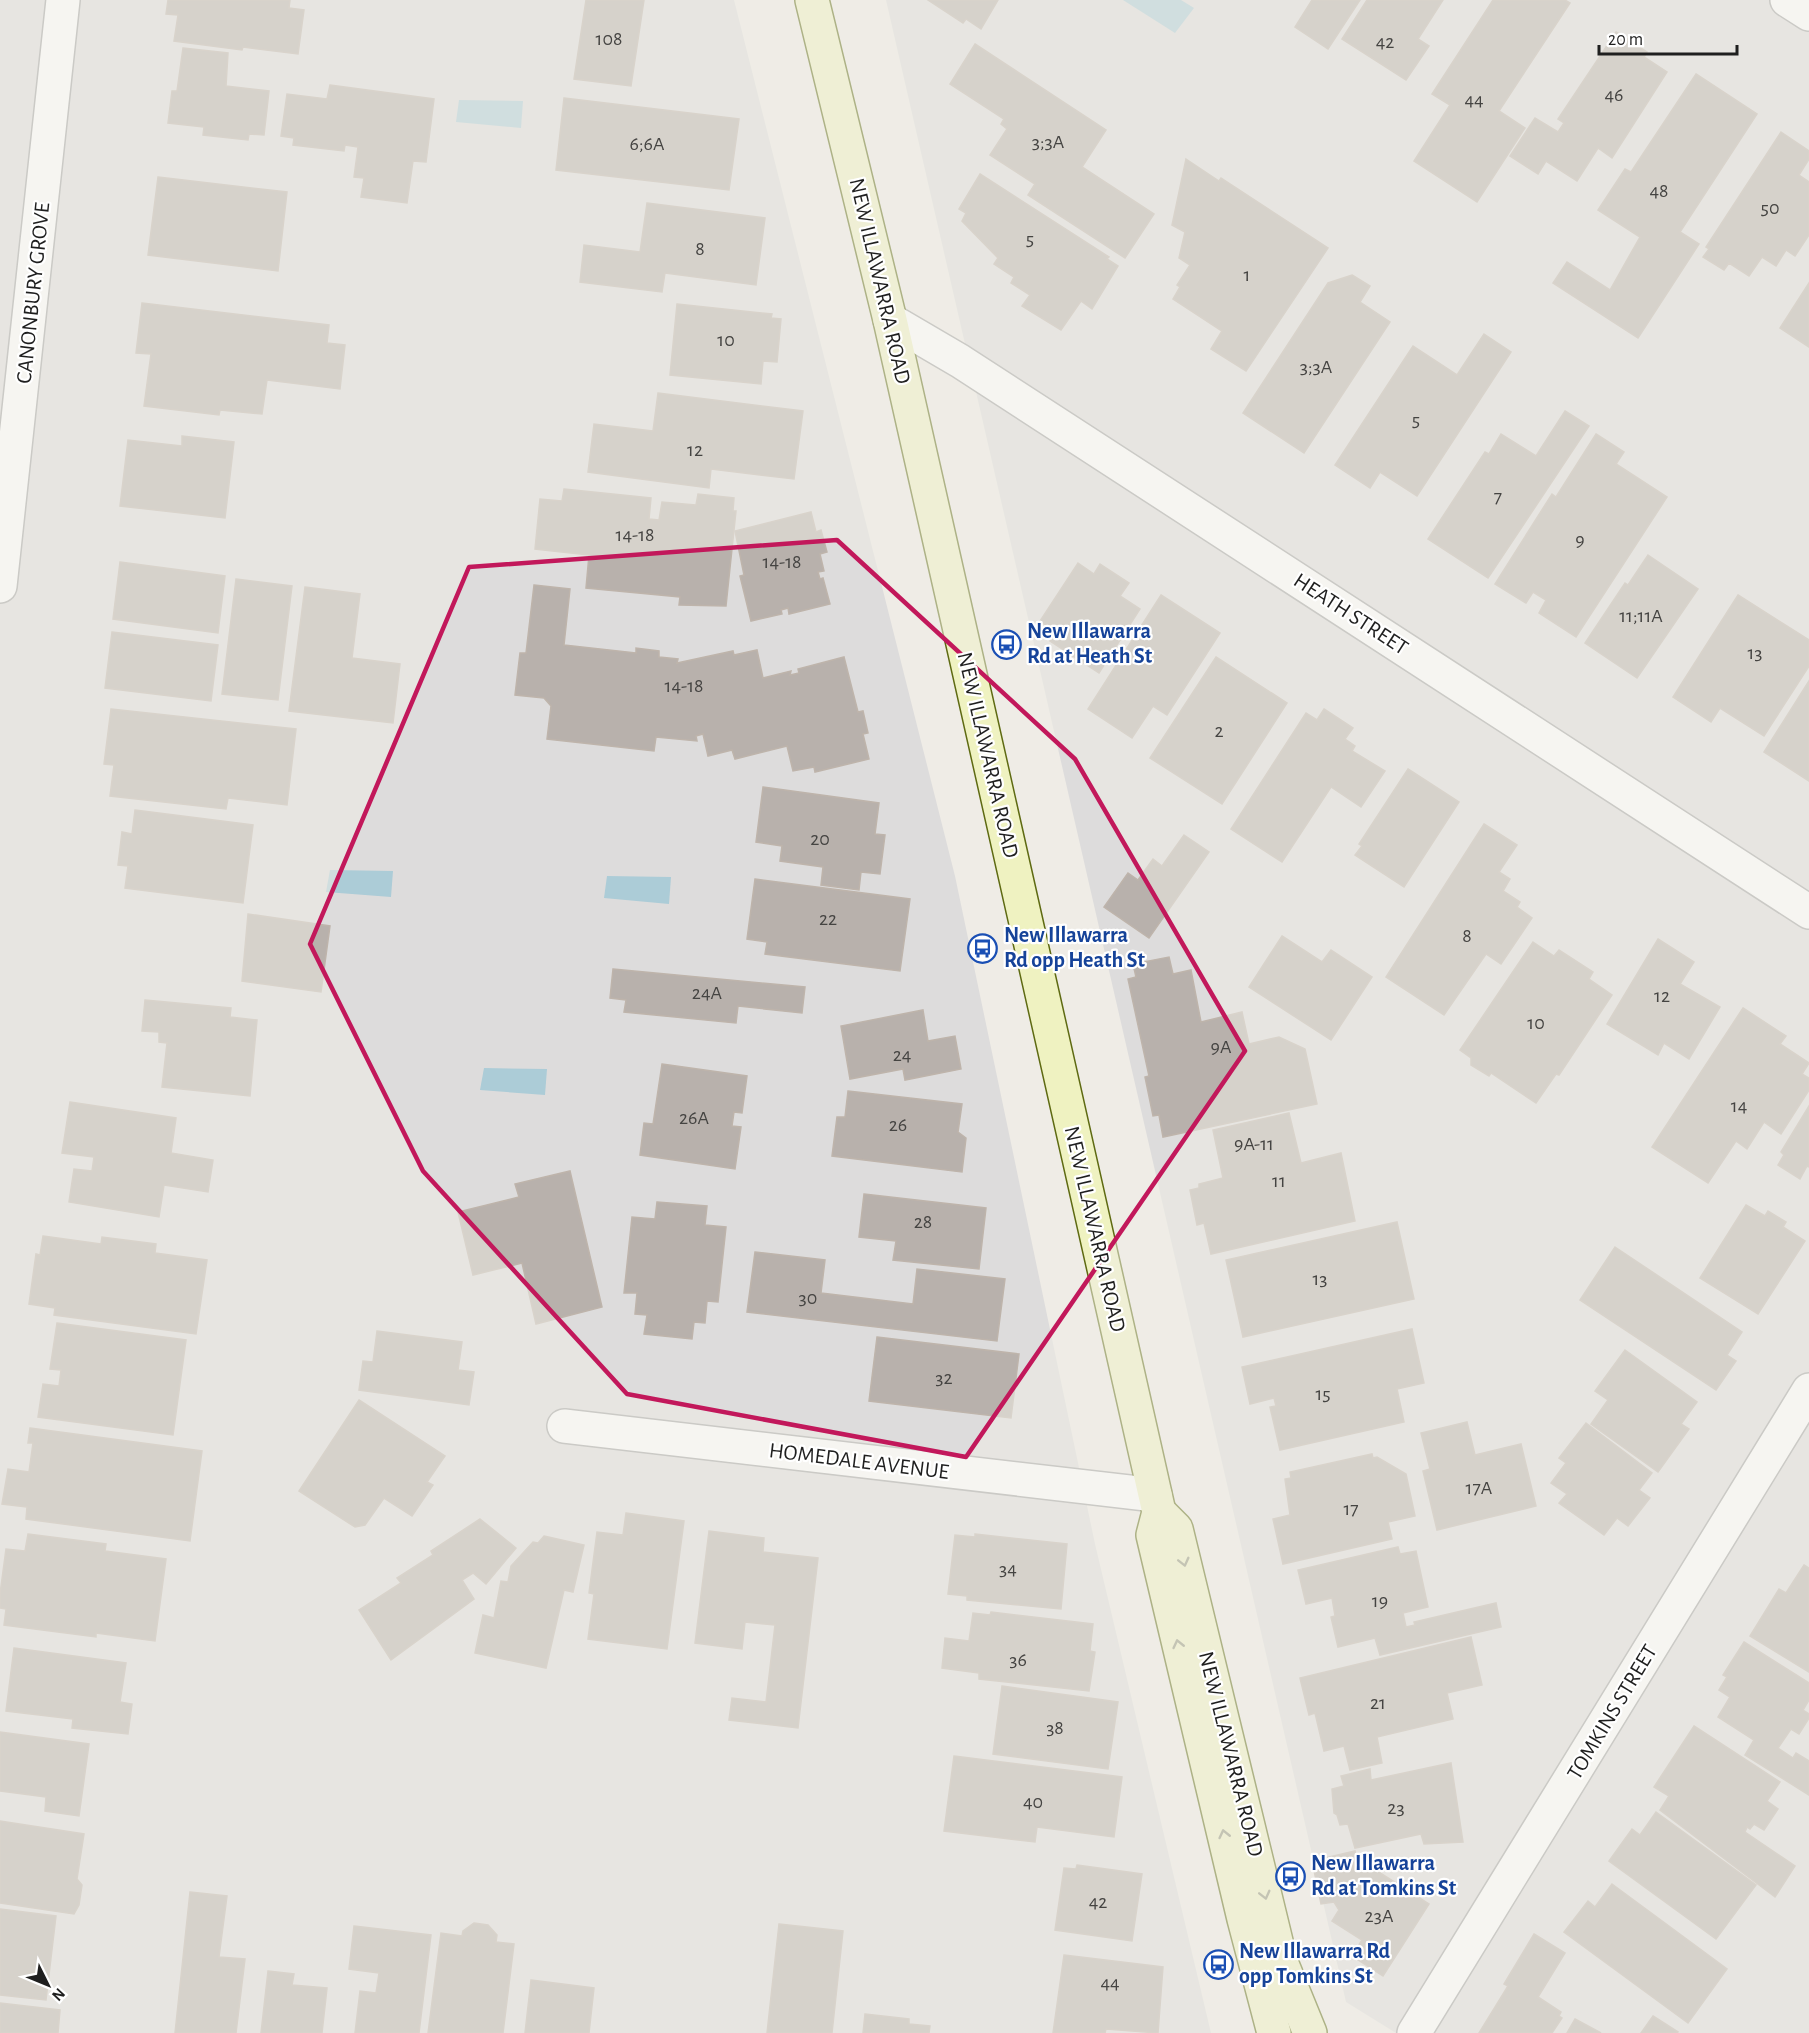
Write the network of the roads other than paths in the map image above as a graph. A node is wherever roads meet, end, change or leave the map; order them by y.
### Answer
1 (63, 0) edge
2 (812, 0) edge
3 (1787, 0) edge
4 (1809, 14) edge
5 (890, 320) junction
6 (0, 586) edge
7 (1809, 912) edge
8 (1809, 1390) edge
9 (564, 1426) dead end
10 (1157, 1503) junction
11 (1420, 2025) edge
12 (1310, 2031) edge
13 (1274, 2033) edge

1 - 6 street, CANONBURY GROVE
2 - 5 main road, NEW ILLAWARRA ROAD
3 - 4 street
5 - 7 street, HEATH STREET
5 - 10 main road, NEW ILLAWARRA ROAD
8 - 11 street, TOMKINS STREET
9 - 10 street, HOMEDALE AVENUE
10 -> 12 main road, NEW ILLAWARRA ROAD
13 -> 10 main road, NEW ILLAWARRA ROAD

